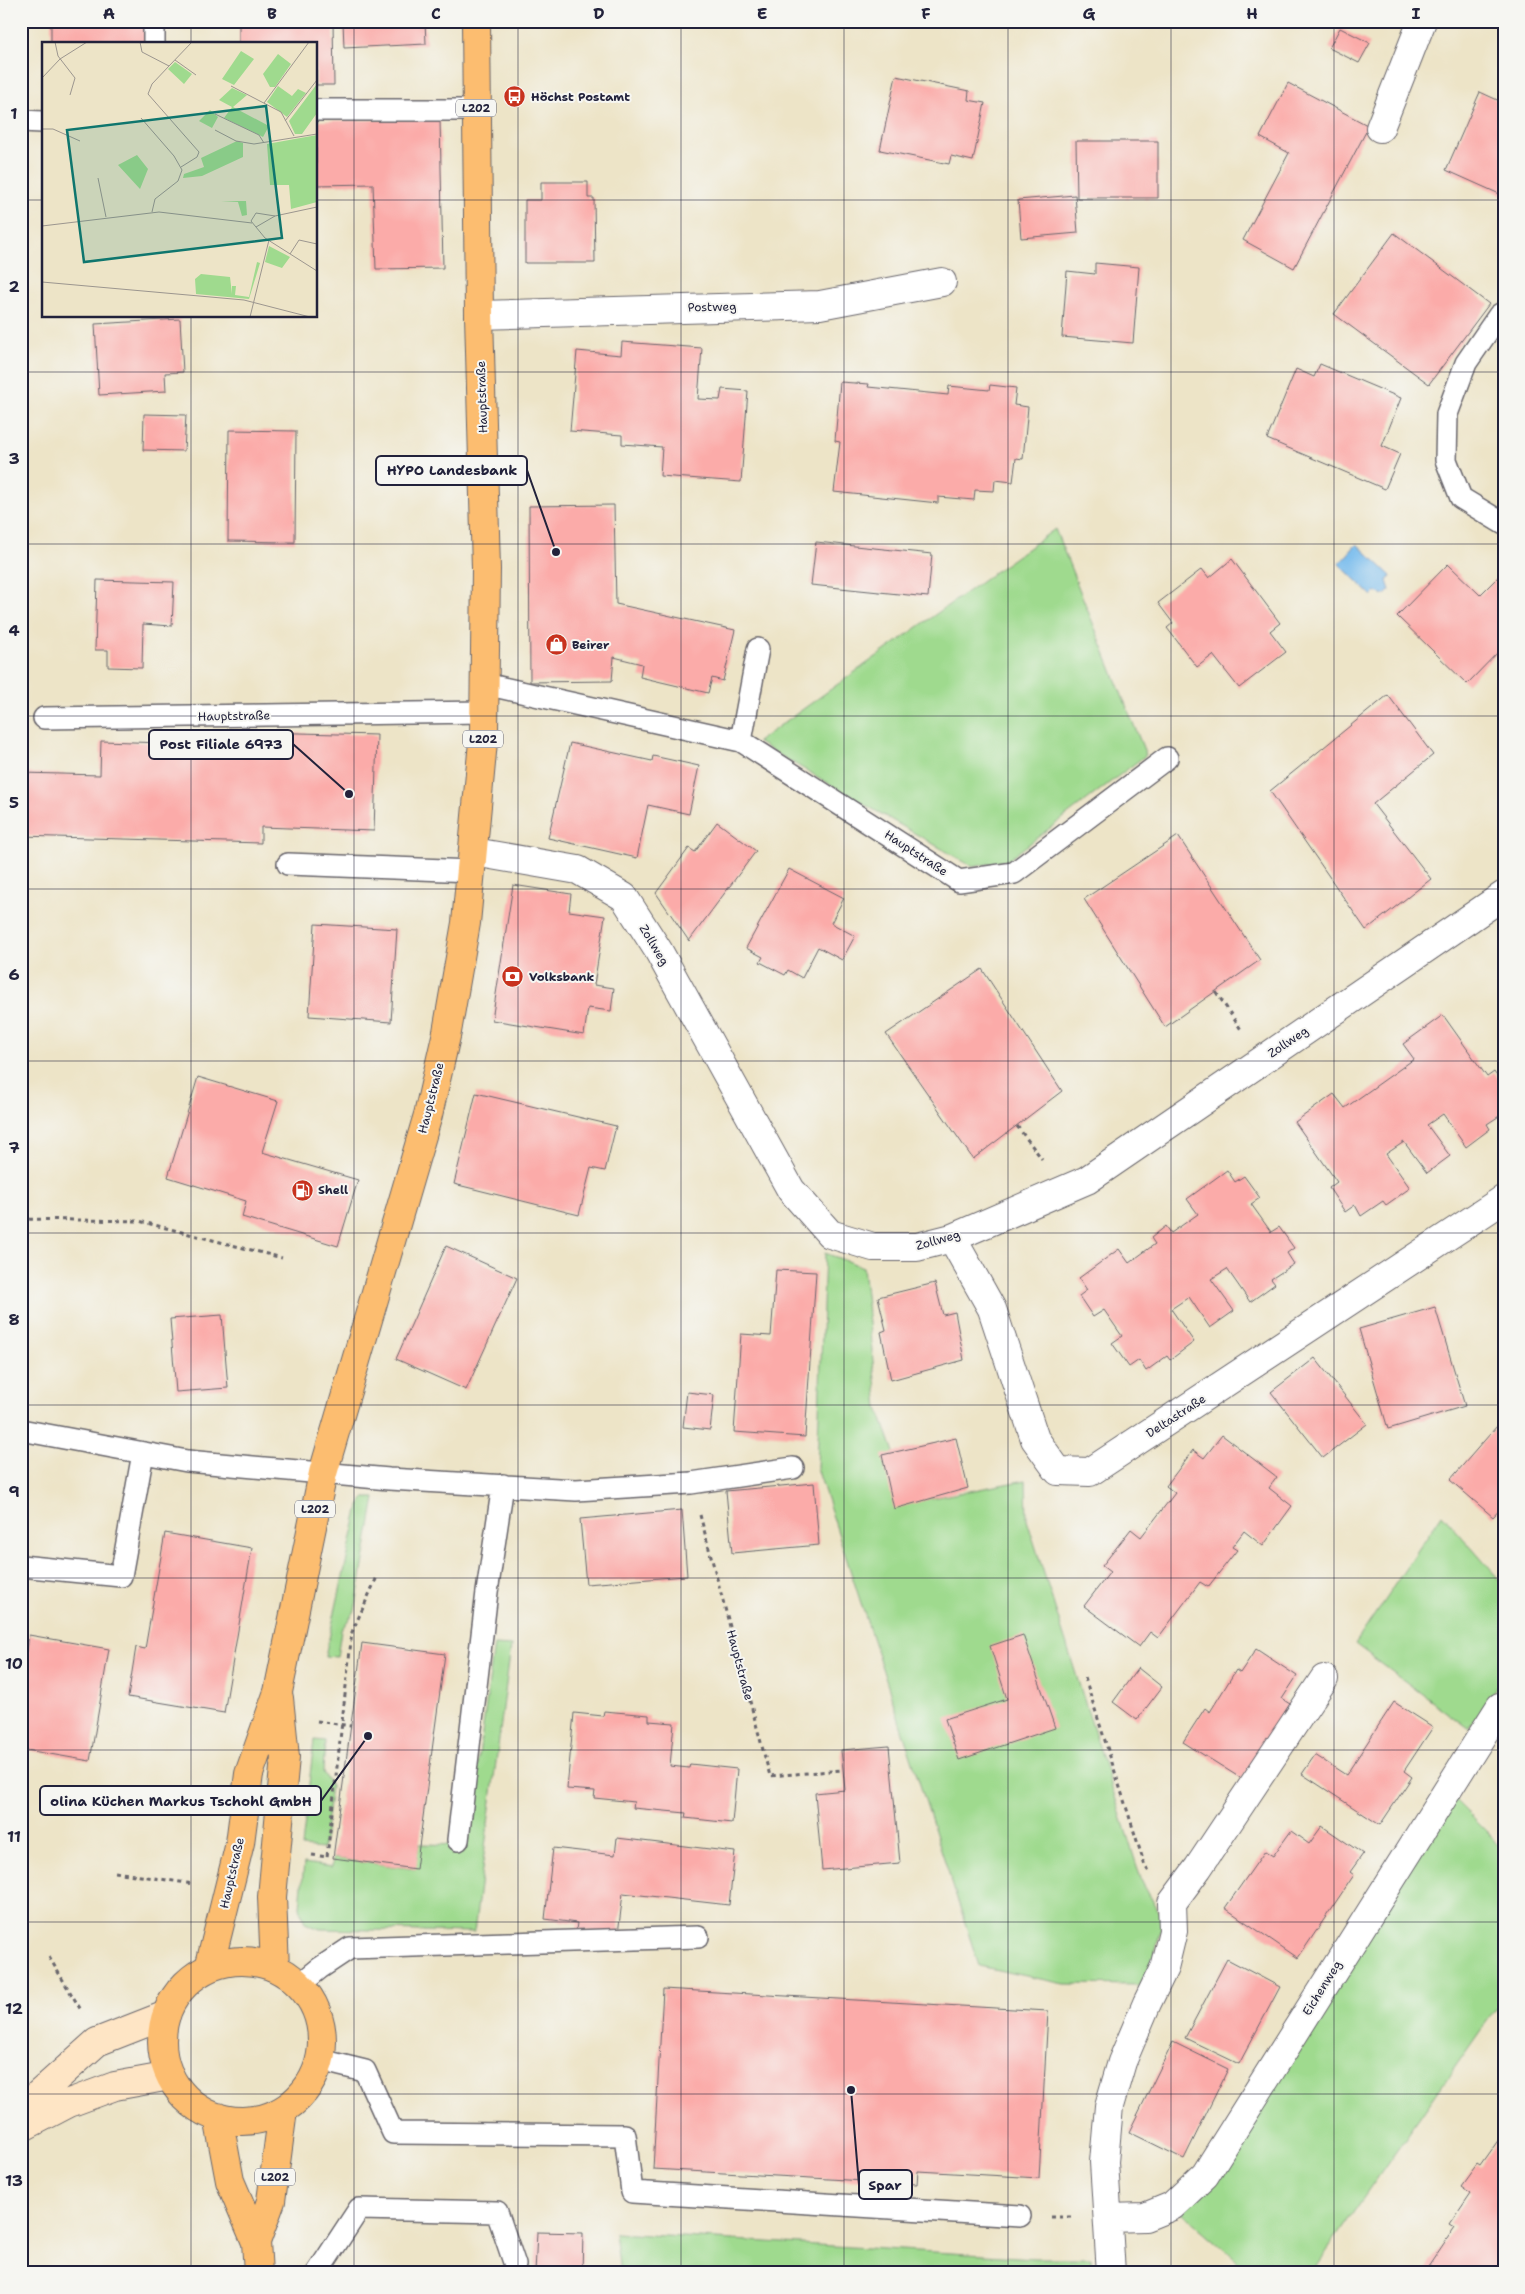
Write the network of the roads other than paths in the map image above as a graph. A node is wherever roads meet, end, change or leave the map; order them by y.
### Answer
1 (154, 21) edge
2 (476, 21) edge
3 (1422, 21) edge
4 (154, 42) edge
5 (318, 110) edge
6 (476, 110) junction
7 (1380, 128) dead end
8 (942, 282) dead end
9 (1504, 312) edge
10 (480, 315) junction
11 (1504, 524) edge
12 (758, 649) dead end
13 (485, 684) junction
14 (484, 712) junction
15 (44, 718) dead end
16 (741, 741) junction
17 (1167, 758) dead end
18 (473, 861) junction
19 (288, 864) dead end
20 (1504, 895) edge
21 (1504, 1199) edge
22 (952, 1238) junction
23 (21, 1430) edge
24 (143, 1453) junction
25 (793, 1468) dead end
26 (323, 1473) junction
27 (503, 1485) junction
28 (21, 1566) edge
29 (1324, 1679) dead end
30 (278, 1692) junction
31 (1500, 1708) dead end
32 (458, 1840) dead end
33 (698, 1937) dead end
34 (209, 1968) junction
35 (275, 1968) junction
36 (299, 1985) junction
37 (166, 2014) junction
38 (320, 2060) junction
39 (170, 2076) junction
40 (21, 2110) edge
41 (283, 2110) junction
42 (218, 2117) junction
43 (21, 2128) edge
44 (1020, 2216) road end
45 (1108, 2218) junction
46 (256, 2242) junction
47 (515, 2265) dead end
48 (258, 2273) edge
49 (317, 2273) edge
50 (1110, 2273) edge

1 - 4 lane
2 - 6 main road, Hauptstraße / L202
3 - 7 street
5 - 6 lane
6 - 10 main road, Hauptstraße / L202
8 - 10 street, Postweg
9 - 11 lane
10 - 13 main road, Hauptstraße / L202
12 - 16 lane
13 - 14 main road, Hauptstraße / L202
13 - 16 lane, Hauptstraße
14 - 15 lane, Hauptstraße
14 - 18 main road, Hauptstraße / L202
16 - 17 lane, Hauptstraße
18 - 19 lane
18 - 22 street, Zollweg
18 - 26 main road, Hauptstraße / L202
20 - 22 street, Zollweg
21 - 22 street, Deltastraße
23 - 24 lane
24 - 26 lane
24 - 28 lane
25 - 27 lane
26 - 27 lane
26 - 30 main road, Hauptstraße / L202
27 - 32 lane
29 - 45 street
30 - 34 main road, Hauptstraße / L202
30 - 35 main road, Hauptstraße / L202
31 - 45 street, Eichenweg
33 - 36 lane
34 - 35 main road
34 - 37 main road
35 - 36 main road
36 - 38 main road
37 - 39 main road
37 - 40 main road
38 - 41 main road
38 - 44 lane
39 - 42 main road
39 - 43 main road
41 - 42 main road
41 - 46 main road, L202
42 - 46 main road, L202
45 - 50 street
46 - 48 main road, L202
47 - 49 lane

